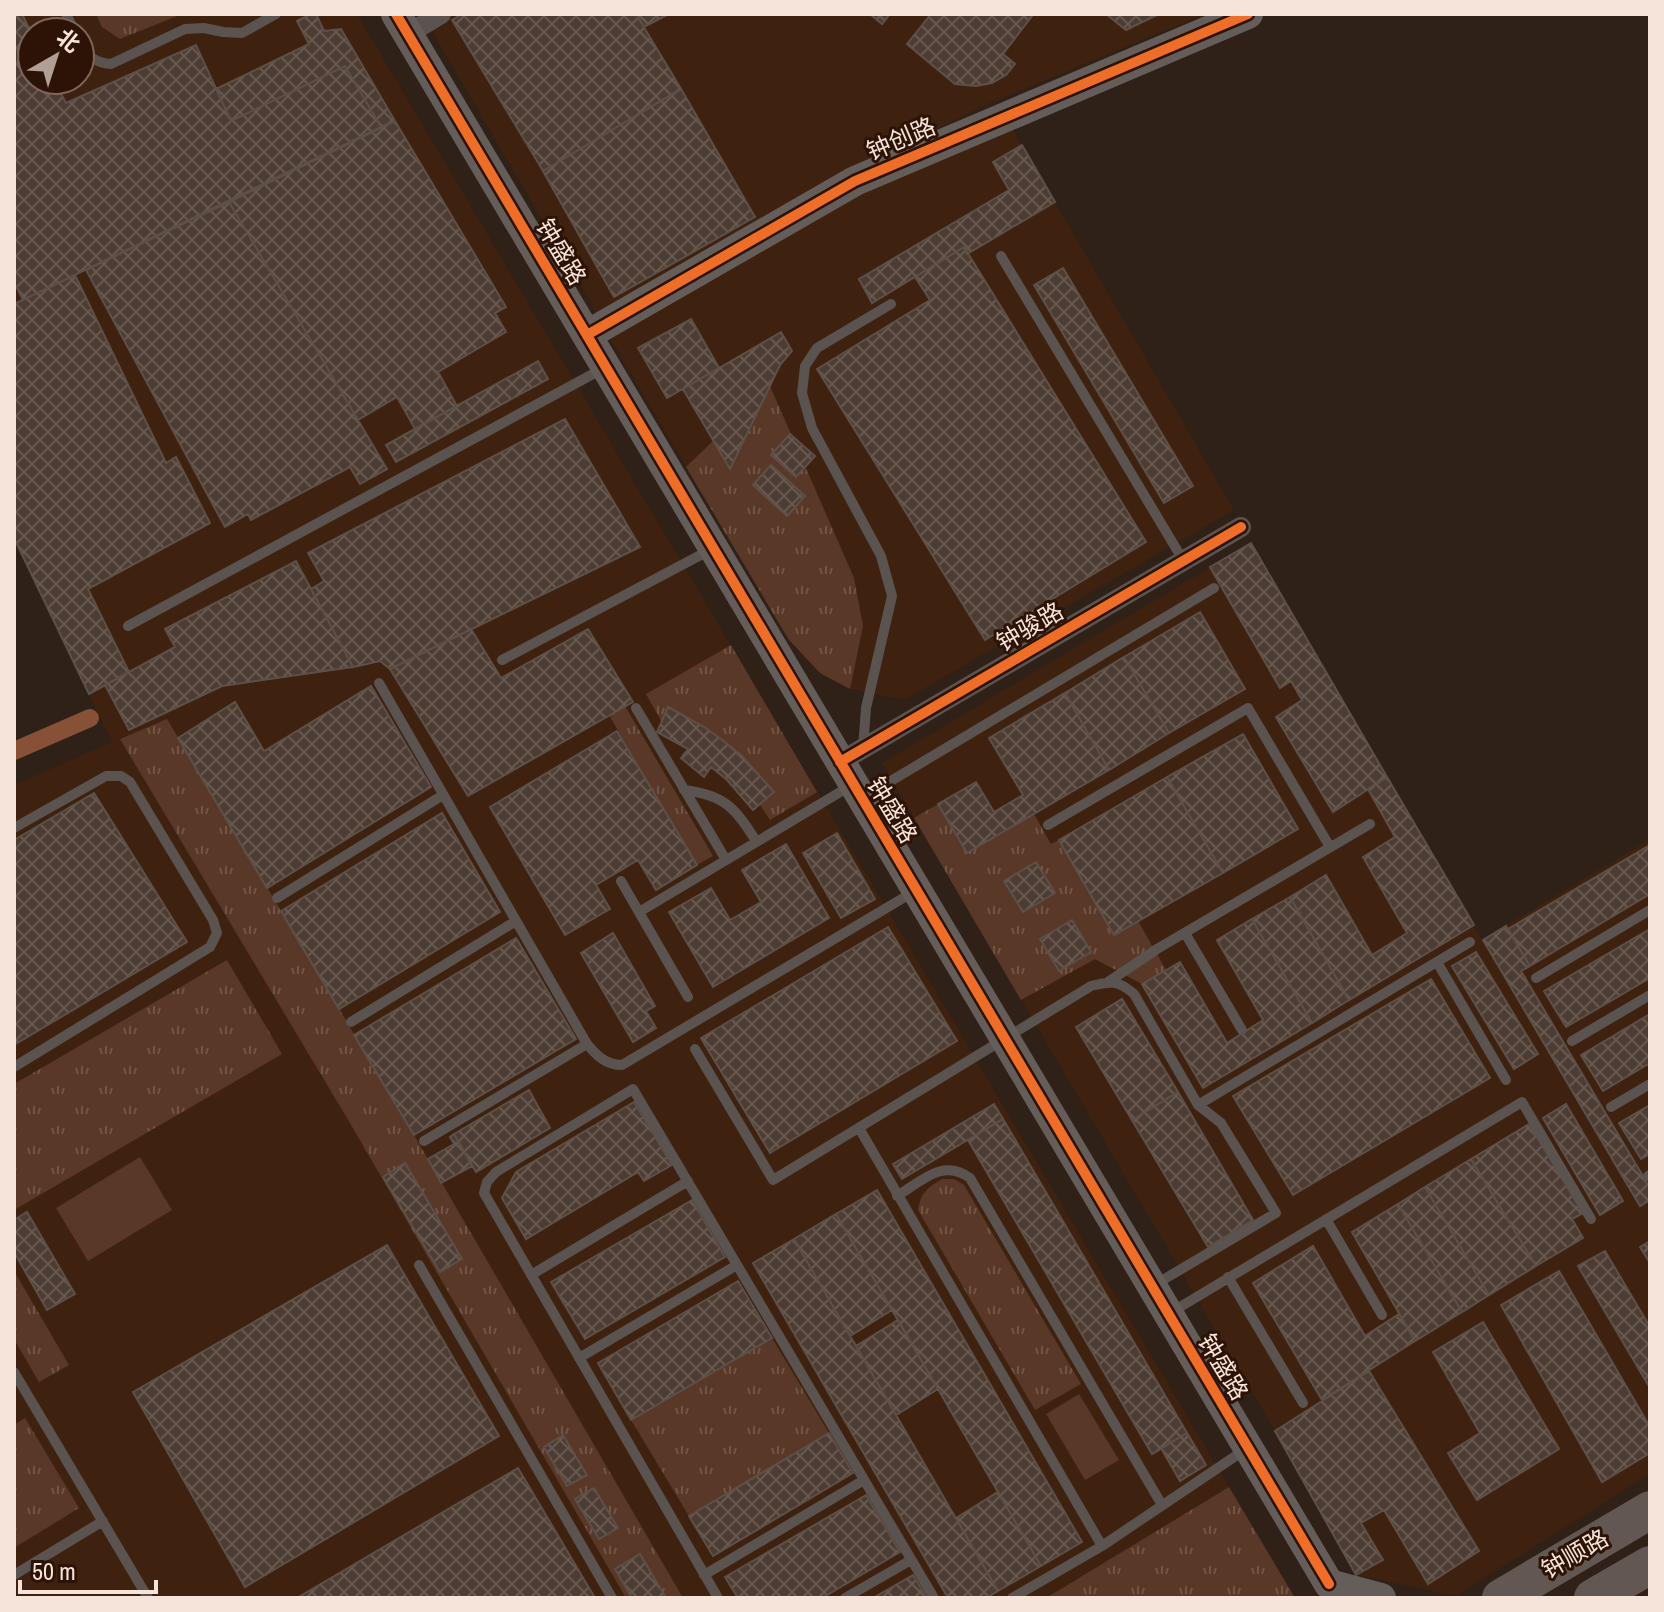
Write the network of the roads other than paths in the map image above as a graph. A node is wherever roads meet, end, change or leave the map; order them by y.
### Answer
1 (274, 14) edge
2 (441, 14) edge
3 (1248, 14) edge
4 (402, 24) edge
5 (96, 61) edge
6 (1001, 256) dead end
7 (891, 304) dead end
8 (587, 335) junction
9 (606, 367) junction
10 (1241, 527) dead end
11 (713, 548) junction
12 (1183, 560) junction
13 (1214, 588) dead end
14 (128, 626) dead end
15 (502, 660) dead end
16 (379, 683) dead end
17 (636, 708) dead end
18 (855, 773) junction
19 (684, 790) junction
20 (443, 795) junction
21 (1370, 824) dead end
22 (1048, 825) dead end
23 (14, 828) edge
24 (756, 841) junction
25 (1330, 847) junction
26 (726, 860) junction
27 (621, 881) dead end
28 (916, 890) junction
29 (277, 898) dead end
30 (1650, 910) edge
31 (639, 912) junction
32 (516, 921) junction
33 (1185, 933) junction
34 (1470, 942) dead end
35 (1437, 962) junction
36 (1536, 978) dead end
37 (1108, 982) junction
38 (1650, 995) edge
39 (688, 997) dead end
40 (351, 1022) dead end
41 (1242, 1030) dead end
42 (1005, 1039) junction
43 (1572, 1041) dead end
44 (587, 1044) junction
45 (695, 1049) dead end
46 (14, 1067) edge
47 (1506, 1080) dead end
48 (1650, 1084) edge
49 (1198, 1105) junction
50 (1611, 1107) dead end
51 (859, 1128) junction
52 (424, 1141) dead end
53 (688, 1181) junction
54 (897, 1196) junction
55 (1326, 1219) junction
56 (1591, 1219) dead end
57 (419, 1265) dead end
58 (737, 1265) junction
59 (531, 1275) junction
60 (1228, 1277) junction
61 (1152, 1286) junction
62 (1168, 1314) junction
63 (1382, 1315) dead end
64 (579, 1358) junction
65 (14, 1372) edge
66 (1303, 1403) dead end
67 (1248, 1448) junction
68 (864, 1480) junction
69 (1162, 1505) junction
70 (1650, 1510) edge
71 (103, 1521) junction
72 (1102, 1546) junction
73 (911, 1560) junction
74 (14, 1575) edge
75 (704, 1575) junction
76 (1328, 1591) edge
77 (148, 1598) edge
78 (612, 1598) edge
79 (718, 1598) edge
80 (845, 1598) edge
81 (934, 1598) edge
82 (1012, 1598) edge
83 (1381, 1598) edge
84 (1501, 1598) edge

1 - 5 lane
2 - 4 street
3 - 8 street, 钟创路
4 - 8 street, 钟盛路
6 - 12 lane
7 - 18 lane
8 - 9 street, 钟盛路
9 - 11 street, 钟盛路
9 - 14 lane
10 - 12 street, 钟骏路
11 - 15 lane
11 - 18 street, 钟盛路
12 - 18 street, 钟骏路
13 - 18 lane
16 - 20 lane
17 - 19 lane
18 - 24 lane
18 - 28 street, 钟盛路
19 - 24 lane
19 - 26 lane
20 - 29 lane
20 - 32 lane
21 - 25 lane
22 - 25 lane
23 - 46 lane
24 - 26 lane
25 - 33 lane
26 - 31 lane
27 - 31 lane
28 - 42 street, 钟盛路
28 - 44 lane
30 - 36 lane
31 - 39 lane
32 - 40 lane
32 - 44 lane
33 - 37 lane
33 - 41 lane
34 - 35 lane
35 - 47 lane
35 - 49 lane
37 - 42 lane
37 - 49 lane
38 - 43 lane
42 - 51 lane
42 - 61 street, 钟盛路
44 - 52 lane
45 - 51 lane
48 - 50 lane
49 - 61 lane
51 - 54 lane
53 - 58 lane
53 - 59 lane
53 - 59 lane
54 - 69 lane
54 - 72 lane
55 - 56 lane
55 - 60 lane
55 - 63 lane
57 - 78 lane
58 - 64 lane
58 - 68 lane
59 - 64 lane
60 - 62 lane
60 - 66 lane
61 - 62 street, 钟盛路
62 - 67 street, 钟盛路
64 - 75 lane
65 - 71 lane
67 - 69 lane
67 - 76 street, 钟盛路
68 - 73 lane
68 - 75 lane
69 - 72 lane
70 - 84 highway, 钟顺路
71 - 74 lane
71 - 77 lane
72 - 82 lane
73 - 80 lane
73 - 81 lane
75 - 79 lane
76 - 83 street

